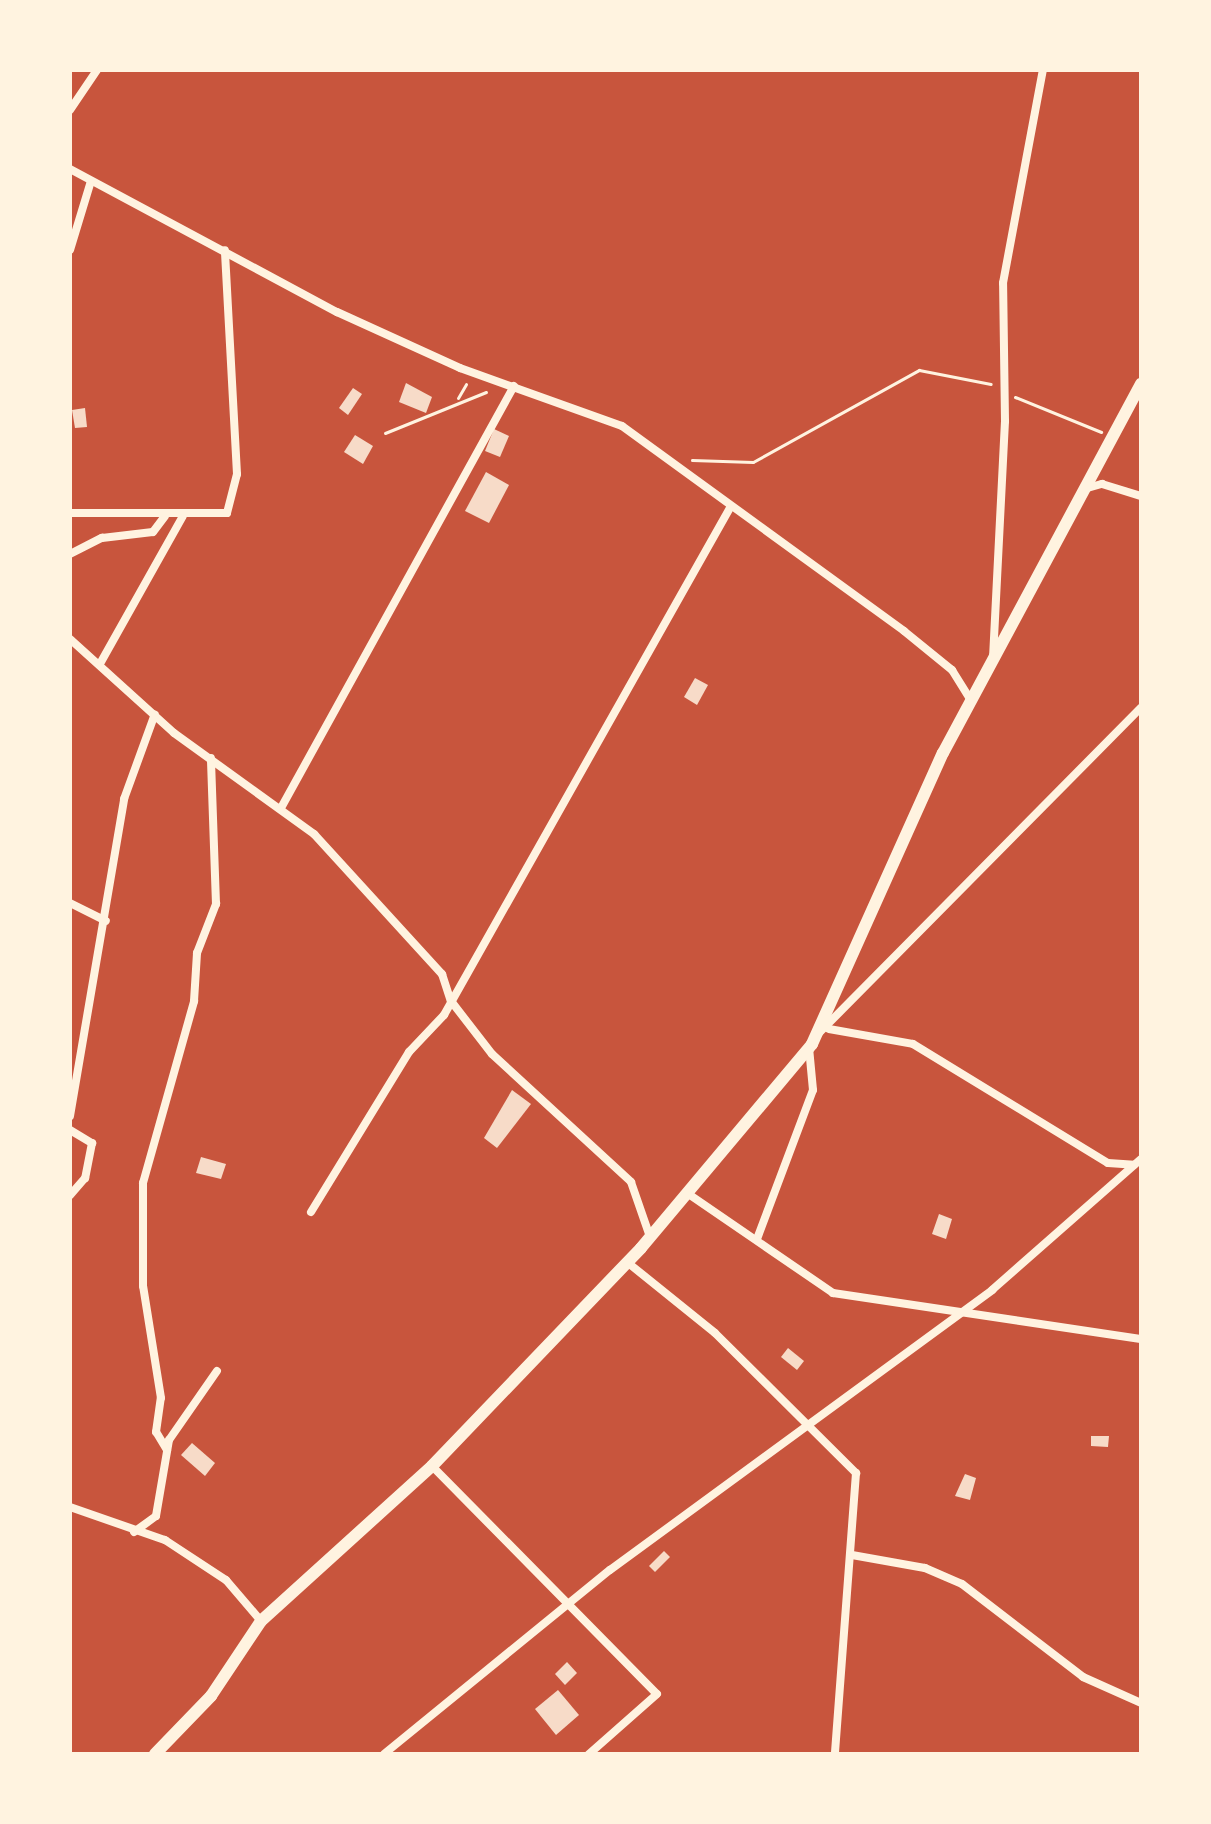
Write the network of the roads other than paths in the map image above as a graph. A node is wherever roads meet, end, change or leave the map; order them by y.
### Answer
1 (97, 70) edge
2 (1043, 70) edge
3 (70, 110) edge
4 (70, 169) edge
5 (91, 181) junction
6 (70, 250) edge
7 (225, 250) junction
8 (1141, 384) edge
9 (512, 389) junction
10 (1083, 489) junction
11 (1141, 496) edge
12 (731, 506) junction
13 (70, 513) edge
14 (165, 516) junction
15 (183, 516) junction
16 (70, 554) edge
17 (70, 639) edge
18 (993, 658) junction
19 (101, 662) junction
20 (971, 700) junction
21 (1141, 708) edge
22 (155, 714) junction
23 (211, 758) junction
24 (281, 808) junction
25 (70, 903) edge
26 (106, 921) junction
27 (451, 1001) junction
28 (829, 1029) junction
29 (817, 1035) junction
30 (809, 1047) junction
31 (70, 1116) edge
32 (70, 1130) edge
33 (1137, 1162) edge
34 (687, 1193) junction
35 (70, 1195) edge
36 (311, 1212) dead end
37 (650, 1237) junction
38 (757, 1239) junction
39 (627, 1262) junction
40 (963, 1310) junction
41 (1141, 1339) edge
42 (217, 1371) dead end
43 (810, 1426) junction
44 (167, 1450) junction
45 (432, 1466) junction
46 (70, 1507) edge
47 (134, 1532) junction
48 (852, 1555) junction
49 (570, 1607) junction
50 (261, 1621) junction
51 (1141, 1703) edge
52 (155, 1754) edge
53 (384, 1754) edge
54 (589, 1754) edge
55 (835, 1754) edge

1 - 3 street
2 - 18 street
4 - 5 street
5 - 6 street
5 - 7 street
7 - 9 street
7 - 15 street
8 - 10 street
9 - 12 street
9 - 24 street
10 - 11 street
10 - 18 street
12 - 20 street
12 - 27 street
13 - 14 street
14 - 15 street
14 - 16 street
15 - 19 street
17 - 19 street
18 - 20 street
19 - 22 street
20 - 29 street
21 - 28 street
22 - 23 street
22 - 26 street
23 - 24 street
23 - 44 street
24 - 27 street
25 - 26 street
26 - 31 street
27 - 36 street
27 - 37 street
28 - 29 street
28 - 33 street
29 - 30 street
30 - 34 street
30 - 38 street
32 - 35 street
33 - 40 street
34 - 37 street
34 - 38 street
37 - 39 street
38 - 40 street
39 - 43 street
39 - 45 street
40 - 41 street
40 - 43 street
42 - 44 street
43 - 48 street
43 - 49 street
44 - 47 street
45 - 49 street
45 - 50 street
46 - 47 street
47 - 50 street
48 - 51 street
48 - 55 street
49 - 53 street
49 - 54 street
50 - 52 street

